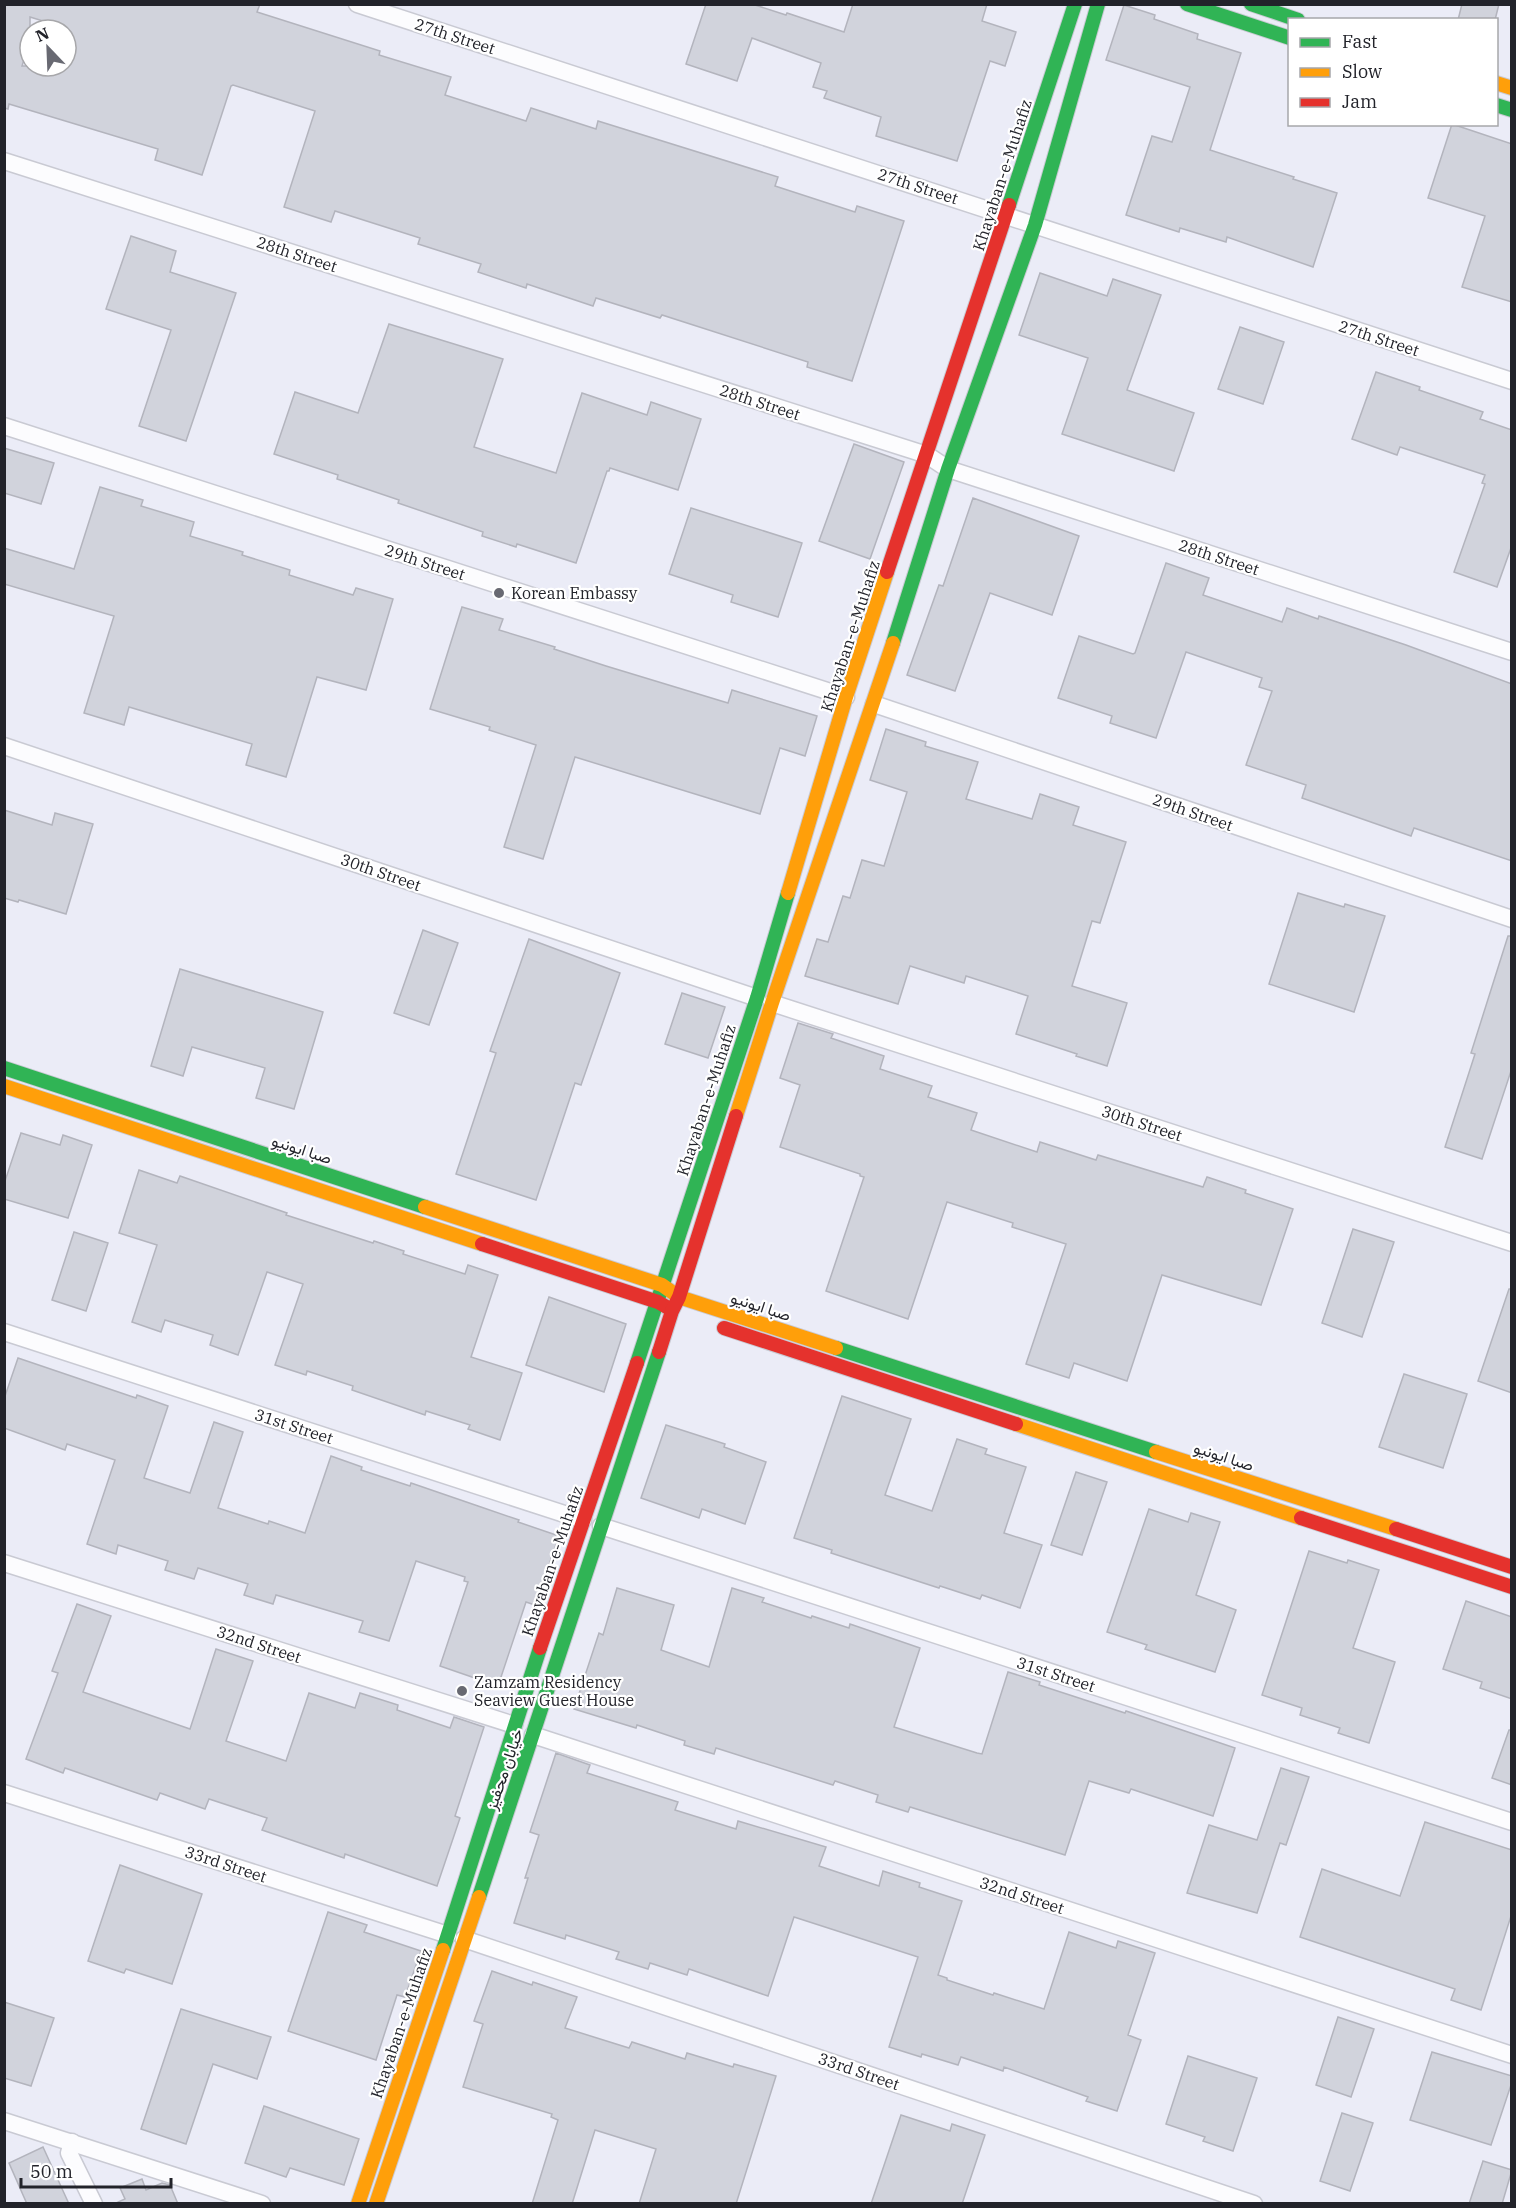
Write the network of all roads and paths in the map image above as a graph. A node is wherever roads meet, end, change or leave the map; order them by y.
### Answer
1 (357, 4) edge
2 (1075, 4) edge
3 (1098, 4) edge
4 (1187, 4) edge
5 (1251, 4) edge
6 (1292, 18) edge
7 (1288, 37) edge
8 (4, 161) edge
9 (1006, 214) junction
10 (1035, 225) junction
11 (1512, 381) edge
12 (4, 426) edge
13 (927, 455) junction
14 (948, 469) junction
15 (1512, 652) edge
16 (846, 697) junction
17 (874, 704) junction
18 (4, 746) edge
19 (1512, 919) edge
20 (764, 1001) junction
21 (4, 1068) edge
22 (4, 1086) edge
23 (1512, 1243) edge
24 (662, 1285) junction
25 (679, 1297) junction
26 (658, 1302) junction
27 (678, 1312) junction
28 (706, 1322) dead end
29 (4, 1332) edge
30 (583, 1520) junction
31 (601, 1526) junction
32 (4, 1563) edge
33 (1512, 1567) edge
34 (1512, 1587) edge
35 (514, 1725) junction
36 (533, 1735) junction
37 (4, 1793) edge
38 (1512, 1822) edge
39 (477, 1844) junction
40 (495, 1849) junction
41 (456, 1937) junction
42 (1512, 2055) edge
43 (4, 2121) edge
44 (72, 2142) junction
45 (94, 2204) edge
46 (262, 2204) edge
47 (358, 2204) edge
48 (376, 2204) edge
49 (1254, 2204) edge

1 - 9 street, 27th Street
2 - 9 street, Khayaban-e-Muhafiz
3 - 10 street, Khayaban-e-Muhafiz
4 - 7 street
5 - 6 street
8 - 13 street, 28th Street
9 - 10 street, 27th Street
9 - 13 street, Khayaban-e-Muhafiz
10 - 11 street, 27th Street
10 - 14 street, Khayaban-e-Muhafiz
12 - 16 street, 29th Street
13 - 14 street, 28th Street
13 - 16 street, Khayaban-e-Muhafiz
14 - 15 street, 28th Street
14 - 17 street, Khayaban-e-Muhafiz
16 - 20 street, Khayaban-e-Muhafiz
17 - 19 street, 29th Street
17 - 20 street, Khayaban-e-Muhafiz
18 - 20 street, 30th Street
20 - 23 street, 30th Street
20 - 24 street, Khayaban-e-Muhafiz
20 - 25 street, Khayaban-e-Muhafiz
21 - 24 street, صبا ایونیو
22 - 26 street, صبا ایونیو
24 - 25 street, صبا ایونیو
24 - 26 street, Khayaban-e-Muhafiz
25 - 27 street, Khayaban-e-Muhafiz
25 - 33 street, صبا ایونیو
26 - 27 street, صبا ایونیو
26 - 30 street, Khayaban-e-Muhafiz
27 - 31 street, خیابان محفیز
28 - 34 street, صبا ایونیو
29 - 30 street, 31st Street
30 - 35 street, Khayaban-e-Muhafiz
31 - 36 street, خیابان محفیز
31 - 38 street, 31st Street
32 - 35 street, 32nd Street
35 - 39 street, Khayaban-e-Muhafiz
36 - 40 street, خیابان محفیز
36 - 42 street, 32nd Street
37 - 41 street, 33rd Street
39 - 40 street
39 - 41 street, Khayaban-e-Muhafiz
40 - 41 street, خیابان محفیز
41 - 47 street, Khayaban-e-Muhafiz
41 - 48 street, خیابان محفیز
41 - 49 street, 33rd Street
43 - 44 street
44 - 45 street
44 - 46 street

